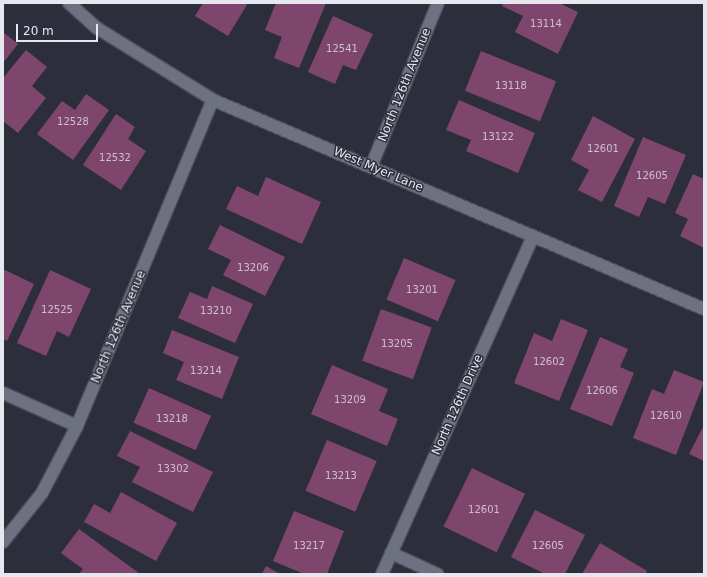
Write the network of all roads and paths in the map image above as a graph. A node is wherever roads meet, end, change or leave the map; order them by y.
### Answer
1 (69, 3) edge
2 (438, 3) edge
3 (213, 100) junction
4 (371, 167) junction
5 (534, 236) junction
6 (704, 308) edge
7 (3, 393) edge
8 (78, 426) junction
9 (3, 542) edge
10 (391, 553) junction
11 (382, 574) edge
12 (437, 574) edge

1 - 3 street, West Myer Lane
2 - 4 street, North 126th Avenue
3 - 4 street, West Myer Lane
3 - 8 street, North 126th Avenue
4 - 5 street, West Myer Lane
5 - 6 street, West Myer Lane
5 - 10 street, North 126th Drive
7 - 8 street
8 - 9 street, North 126th Avenue
10 - 11 street, North 126th Drive
10 - 12 street

